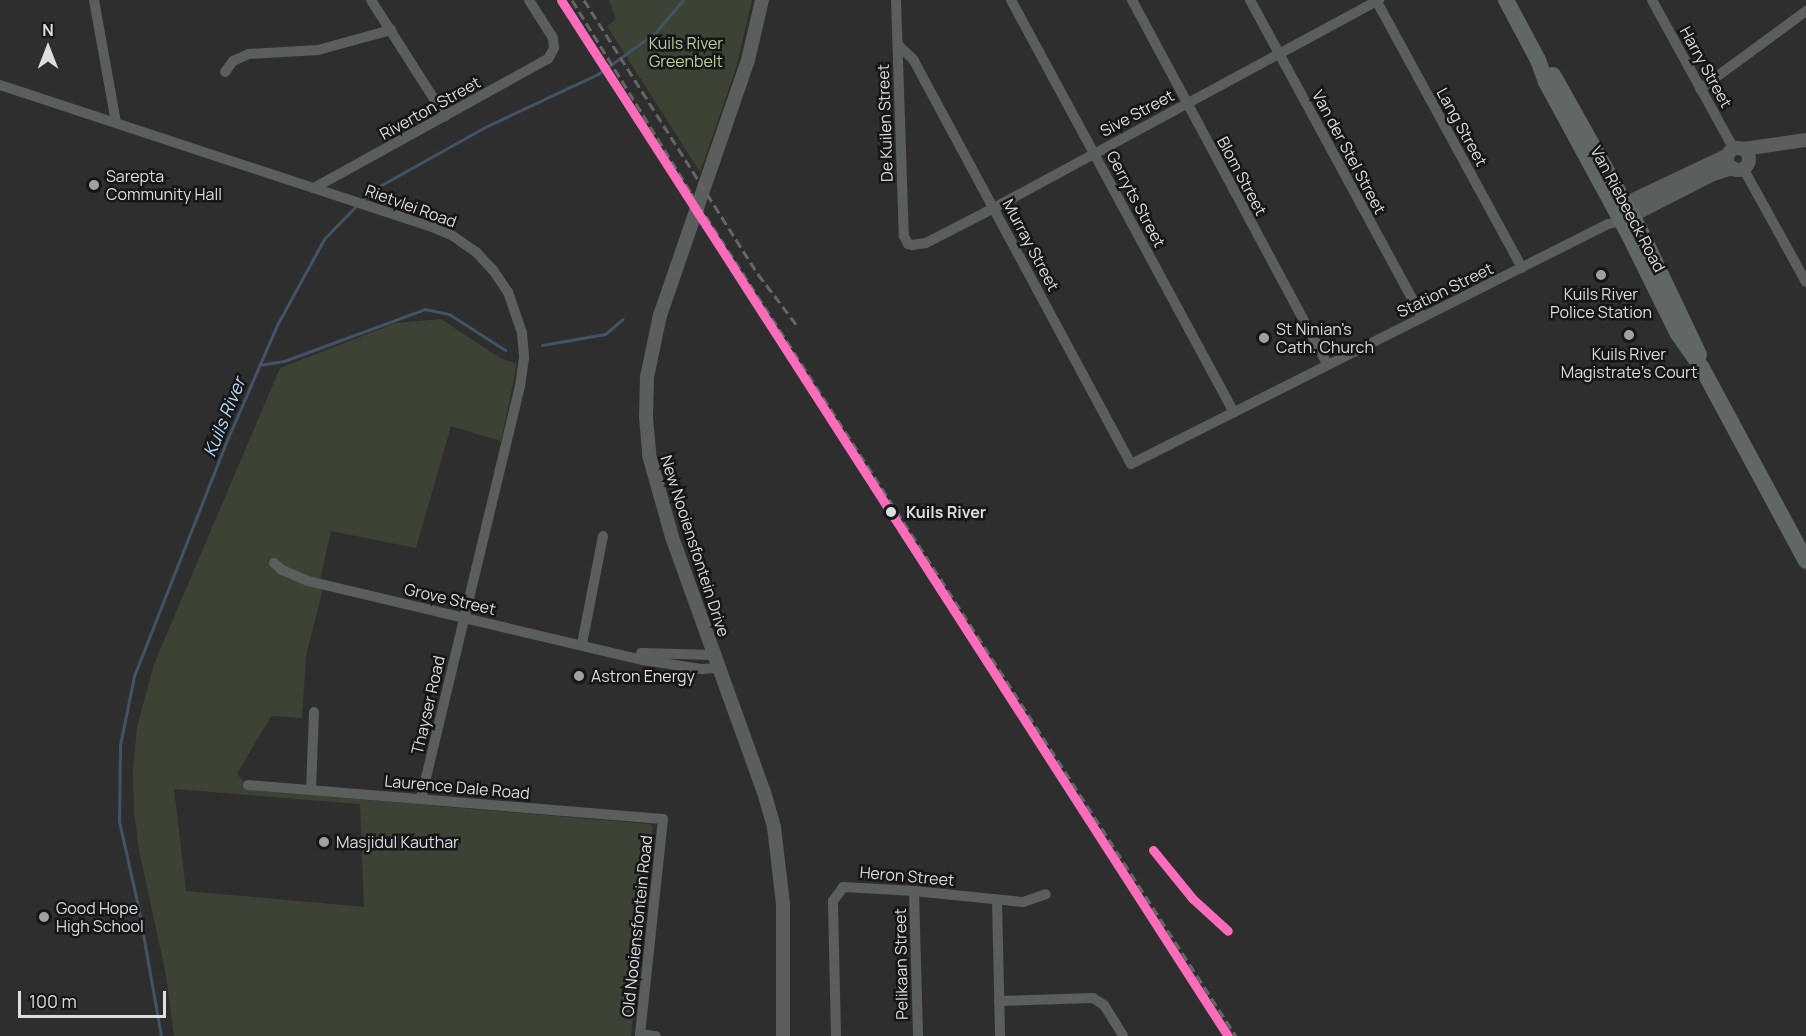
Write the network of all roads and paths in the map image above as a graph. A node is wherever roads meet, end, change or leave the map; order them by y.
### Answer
1 (94, 0) edge
2 (371, 0) edge
3 (529, 0) edge
4 (762, 0) edge
5 (896, 0) edge
6 (1011, 0) edge
7 (1132, 0) edge
8 (1251, 0) edge
9 (1377, 0) edge
10 (1506, 0) edge
11 (1652, 0) edge
12 (1806, 11) edge
13 (391, 30) junction
14 (898, 45) junction
15 (1279, 53) junction
16 (225, 72) dead end
17 (0, 85) edge
18 (1700, 89) junction
19 (1187, 104) junction
20 (445, 116) junction
21 (116, 122) junction
22 (1801, 140) edge
23 (1094, 153) junction
24 (1738, 158) junction
25 (314, 188) junction
26 (994, 208) junction
27 (1621, 214) junction
28 (908, 244) joint
29 (1522, 268) junction
30 (1806, 282) edge
31 (1422, 317) junction
32 (1328, 365) junction
33 (1234, 413) junction
34 (1131, 464) joint
35 (603, 536) dead end
36 (1802, 542) edge
37 (1806, 561) edge
38 (274, 563) dead end
39 (464, 618) junction
40 (582, 644) junction
41 (716, 661) junction
42 (314, 712) dead end
43 (248, 784) dead end
44 (311, 790) junction
45 (421, 799) junction
46 (663, 819) joint
47 (914, 891) junction
48 (1046, 894) dead end
49 (997, 900) junction
50 (999, 1001) junction
51 (641, 1035) edge
52 (656, 1036) edge
53 (783, 1036) edge
54 (836, 1036) edge
55 (918, 1036) edge
56 (1000, 1036) edge
57 (1123, 1036) edge

1 - 21 street
2 - 13 street
3 - 20 street, Riverton Street
4 - 41 street, New Nooiensfontein Drive
5 - 14 street, De Kuilen Street
6 - 23 street, Gerryts Street
7 - 19 street, Blom Street
8 - 15 street, Van der Stel Street
9 - 15 street, Sive Street
9 - 29 street, Lang Street
10 - 27 main road, Van Riebeeck Road
11 - 18 street, Harry Street
12 - 18 street
13 - 16 street
13 - 20 street
14 - 26 street, Murray Street
14 - 28 street, De Kuilen Street
15 - 19 street, Sive Street
15 - 31 street, Van der Stel Street
17 - 21 street, Rietvlei Road
18 - 24 street, Harry Street
19 - 23 street, Sive Street
19 - 32 street, Blom Street
20 - 25 street, Riverton Street
21 - 25 street, Rietvlei Road
22 - 24 street
23 - 26 street, Sive Street
23 - 33 street, Gerryts Street
24 - 27 street
24 - 30 street, Harry Street
25 - 39 street, Rietvlei Road
26 - 28 street, Sive Street
26 - 34 street, Murray Street
27 - 29 street, Station Street
27 - 36 main road, Van Riebeeck Road
29 - 31 street, Station Street
31 - 32 street, Station Street
32 - 33 street, Station Street
33 - 34 street, Station Street
35 - 40 street
36 - 37 main road, Van Riebeeck Road
38 - 39 street, Grove Street
39 - 40 street, Grove Street
39 - 45 street, Thayser Road
40 - 41 street, Grove Street
41 - 53 street, New Nooiensfontein Drive
42 - 44 street
43 - 44 street, Laurence Dale Road
44 - 45 street, Laurence Dale Road
45 - 46 street, Laurence Dale Road
46 - 51 street, Old Nooiensfontein Road
47 - 49 street, Heron Street
47 - 54 street, Heron Street
47 - 55 street, Pelikaan Street
48 - 49 street, Heron Street
49 - 50 street
50 - 56 street
50 - 57 street
51 - 52 street

